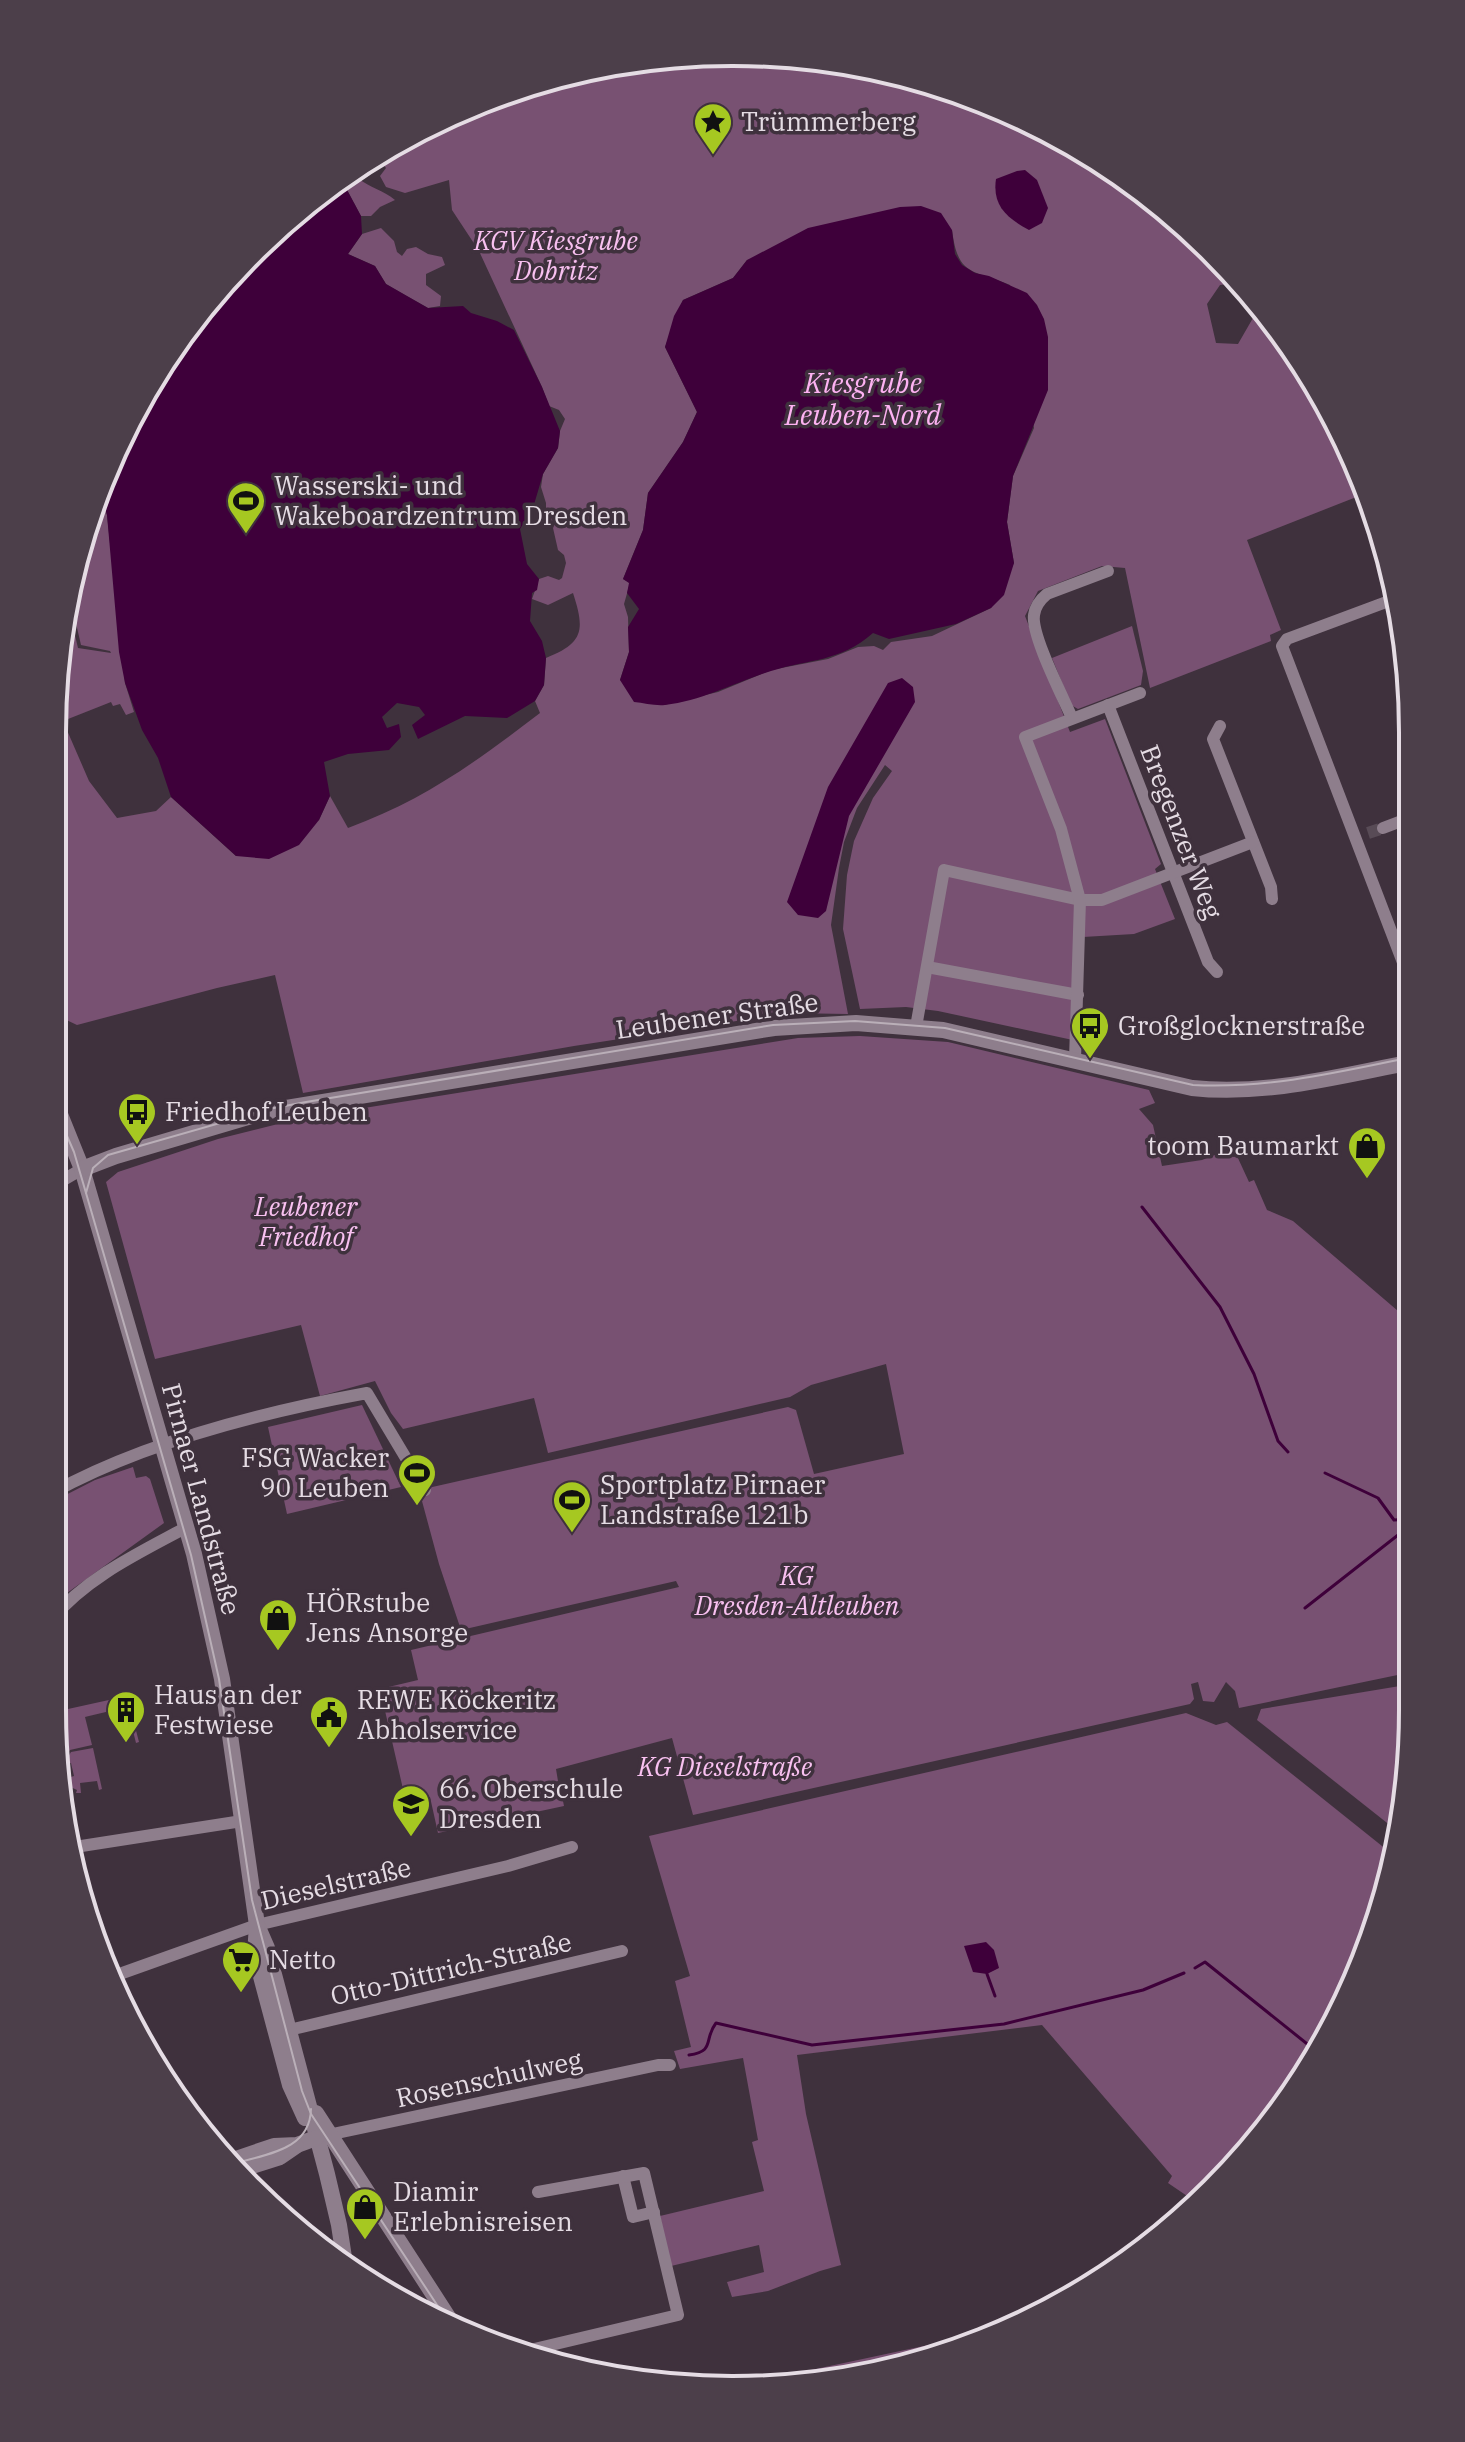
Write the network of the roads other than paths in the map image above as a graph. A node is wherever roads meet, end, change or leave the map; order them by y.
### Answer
1 (1108, 571) dead end
2 (1386, 602) edge
3 (1140, 693) dead end
4 (1108, 705) junction
5 (1072, 718) junction
6 (1220, 726) dead end
7 (1399, 822) edge
8 (1383, 828) tunnel mouth
9 (1253, 842) junction
10 (1173, 873) junction
11 (1272, 899) dead end
12 (1080, 900) junction
13 (1399, 947) edge
14 (927, 967) junction
15 (1217, 972) dead end
16 (1078, 995) junction
17 (916, 1027) junction
18 (1075, 1060) junction
19 (1399, 1064) edge
20 (66, 1129) edge
21 (82, 1169) junction
22 (66, 1178) edge
23 (164, 1445) junction
24 (66, 1486) edge
25 (425, 1490) dead end
26 (187, 1527) junction
27 (66, 1603) edge
28 (242, 1821) junction
29 (80, 1846) edge
30 (572, 1847) dead end
31 (257, 1925) junction
32 (622, 1951) dead end
33 (121, 1974) edge
34 (289, 2030) junction
35 (670, 2065) dead end
36 (323, 2137) junction
37 (297, 2145) junction
38 (239, 2158) edge
39 (248, 2167) edge
40 (623, 2176) junction
41 (538, 2192) dead end
42 (654, 2212) junction
43 (343, 2250) edge
44 (442, 2309) edge
45 (541, 2347) edge

1 - 5 street
2 - 13 street
3 - 4 street
4 - 5 street
4 - 10 street, Bregenzer Weg
5 - 12 street
6 - 9 street
7 - 8 street
9 - 10 street
9 - 11 street
10 - 12 street
10 - 15 street, Bregenzer Weg
12 - 14 street
12 - 16 street
14 - 16 street
14 - 17 street
16 - 18 street
17 - 18 street, Leubener Straße
17 - 21 street, Leubener Straße
18 - 19 street, Leubener Straße
20 - 21 street, Pirnaer Landstraße
21 - 22 street
21 - 23 street, Pirnaer Landstraße
23 - 24 street
23 - 25 street
23 - 26 street, Pirnaer Landstraße
26 - 27 street
26 - 28 street, Pirnaer Landstraße
28 - 29 street
28 - 31 street, Pirnaer Landstraße
30 - 31 street, Dieselstraße
31 - 33 street, Dieselstraße
31 - 34 street, Pirnaer Landstraße
31 - 36 street, Pirnaer Landstraße
32 - 34 street, Otto-Dittrich-Straße
34 - 36 street, Pirnaer Landstraße
35 - 36 street, Rosenschulweg
36 - 37 street
36 - 43 street, Pirnaer Landstraße
36 - 44 street
37 - 38 street
37 - 39 street
40 - 41 street
40 - 42 street
40 - 42 street
42 - 45 street

